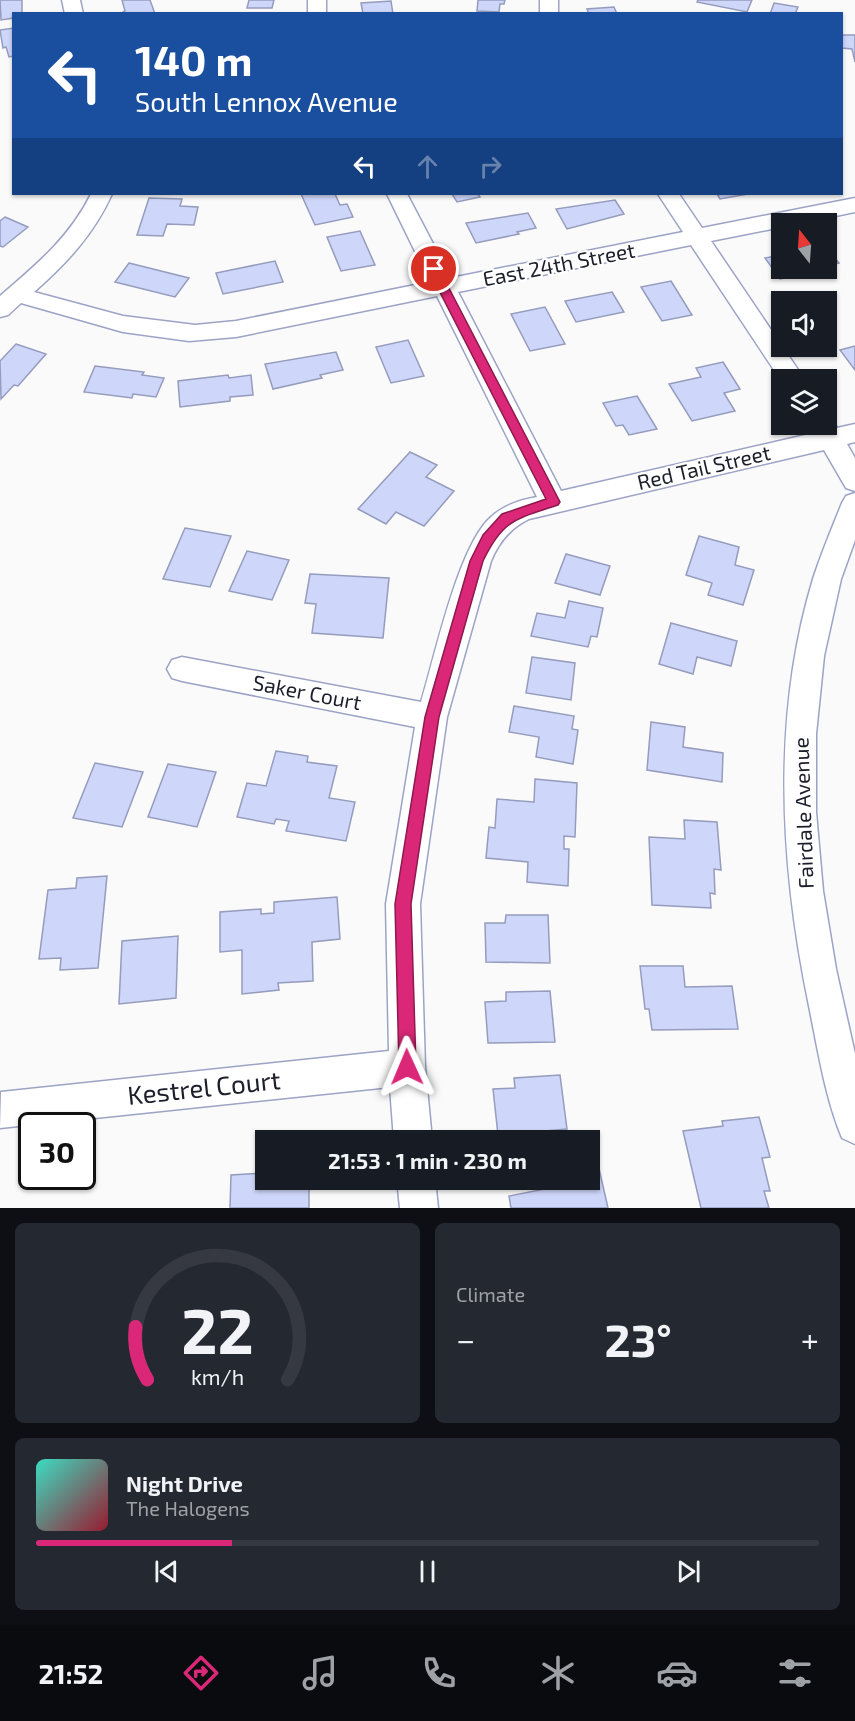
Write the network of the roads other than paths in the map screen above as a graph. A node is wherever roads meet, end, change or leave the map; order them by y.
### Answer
1 (101, 195) edge
2 (397, 195) edge
3 (669, 195) edge
4 (855, 205) edge
5 (698, 237) junction
6 (443, 288) junction
7 (8, 302) edge
8 (786, 369) edge
9 (824, 435) edge
10 (837, 435) edge
11 (855, 481) edge
12 (553, 502) junction
13 (855, 502) edge
14 (182, 669) dead end
15 (432, 717) junction
16 (407, 1067) junction
17 (1, 1110) edge
18 (855, 1125) edge
19 (412, 1130) edge
20 (417, 1190) edge
21 (419, 1208) edge

1 - 7 street
2 - 6 street
3 - 5 street
4 - 5 street, East 24th Street
5 - 6 street, East 24th Street
5 - 8 street
6 - 7 street, East 24th Street
6 - 12 street
9 - 12 street, Red Tail Street
10 - 11 street
12 - 15 street, Red Tail Street
13 - 18 street, Fairdale Avenue
14 - 15 street, Saker Court
15 - 16 street, Red Tail Street
16 - 17 street, Kestrel Court
16 - 19 street, Red Tail Street
20 - 21 street

